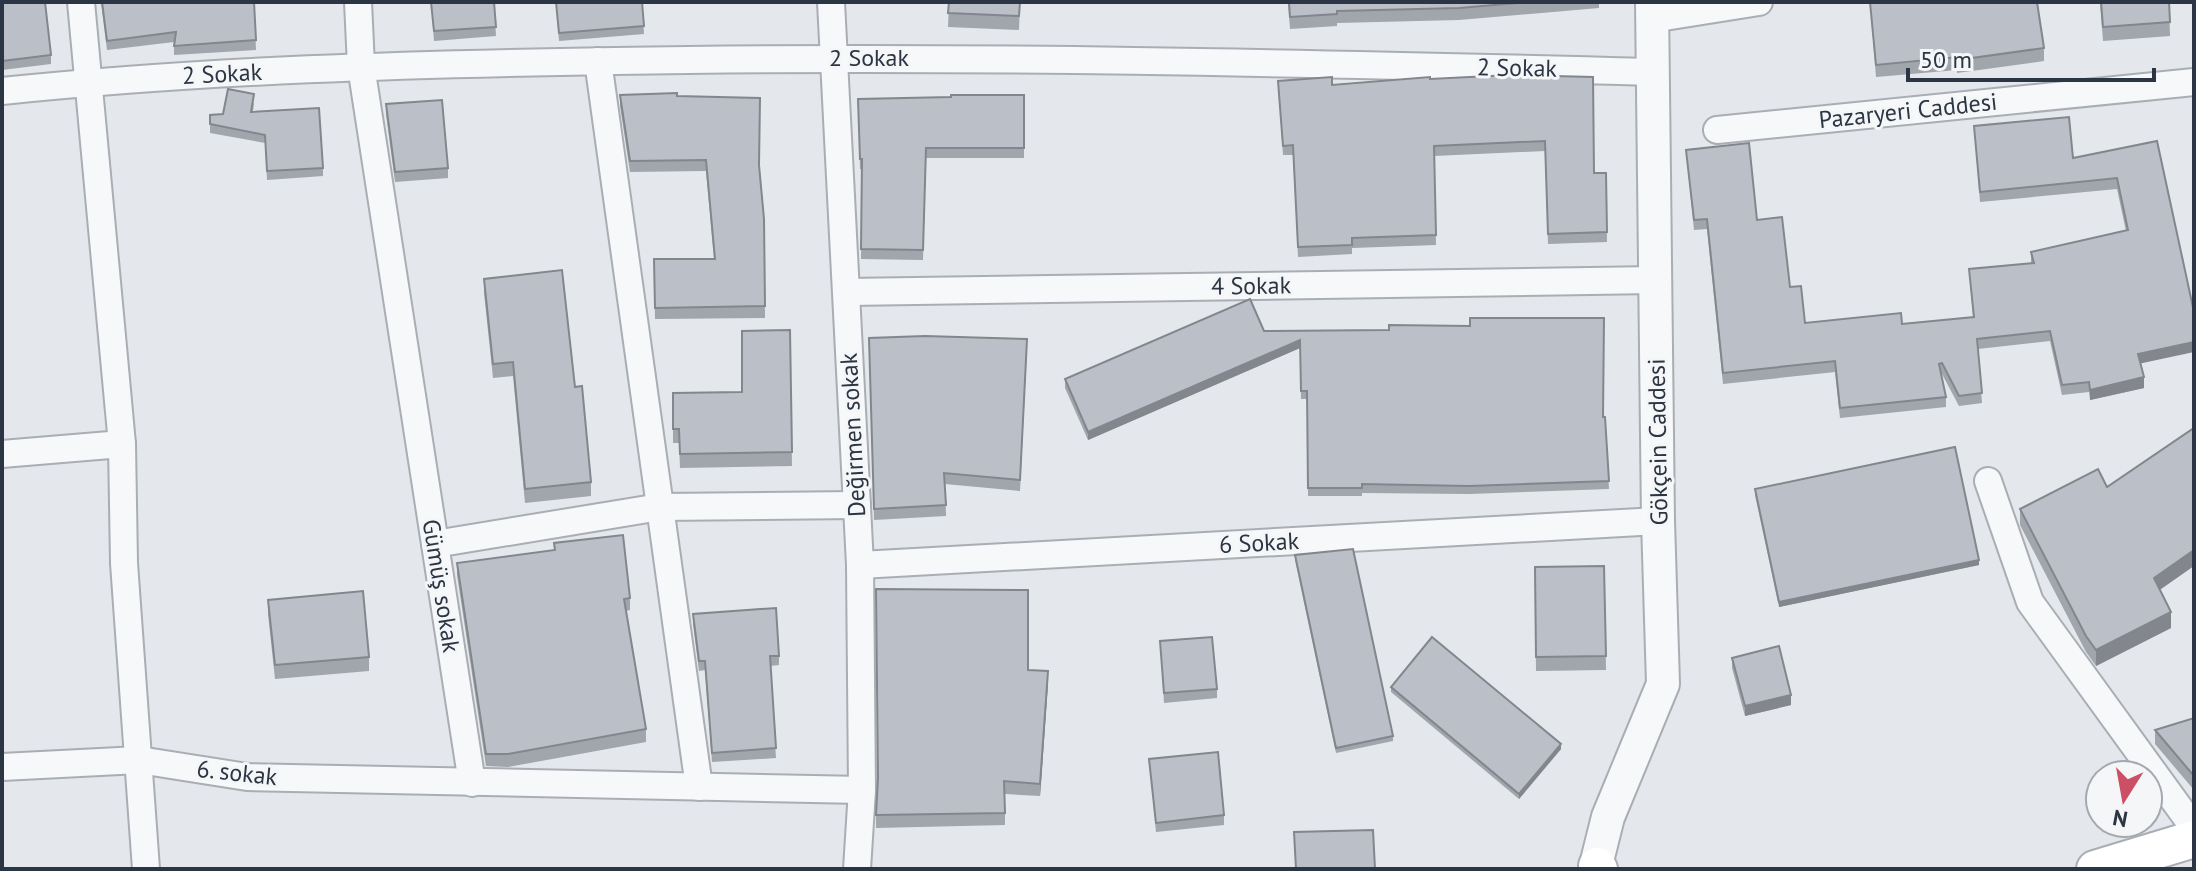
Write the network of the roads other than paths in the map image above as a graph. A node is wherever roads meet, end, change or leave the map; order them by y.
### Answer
1 (81, 2) edge
2 (358, 2) edge
3 (831, 2) edge
4 (1759, 2) edge
5 (1652, 10) edge
6 (834, 57) junction
7 (598, 61) junction
8 (361, 66) junction
9 (1652, 72) junction
10 (87, 82) junction
11 (2194, 82) edge
12 (2, 91) edge
13 (1717, 130) dead end
14 (1656, 280) junction
15 (847, 292) junction
16 (122, 444) junction
17 (2, 454) edge
18 (1988, 481) dead end
19 (857, 505) junction
20 (660, 507) junction
21 (1658, 521) junction
22 (435, 544) junction
23 (860, 565) junction
24 (139, 760) junction
25 (2, 767) edge
26 (472, 783) junction
27 (699, 787) junction
28 (862, 790) junction
29 (2194, 828) edge
30 (2194, 839) edge
31 (1597, 868) edge
32 (146, 869) edge
33 (857, 869) edge
34 (2095, 869) edge

1 - 10 street
2 - 8 street, Gümüş sokak
3 - 6 street, Değirmen sokak
4 - 5 street
5 - 9 street, Gökçein Caddesi
6 - 7 street, 2 Sokak
6 - 9 street, 2 Sokak
6 - 15 street, Değirmen sokak
7 - 8 street, 2 Sokak
7 - 20 street
8 - 10 street, 2 Sokak
8 - 22 street, Gümüş sokak
9 - 14 street, Gökçein Caddesi
10 - 12 street, 2 Sokak
10 - 16 street
11 - 13 street, Pazaryeri Caddesi
14 - 15 street, 4 Sokak
14 - 21 street, Gökçein Caddesi
15 - 19 street, Değirmen sokak
16 - 17 street
16 - 24 street
18 - 29 street
19 - 20 street
19 - 23 street, Değirmen sokak
20 - 22 street
20 - 27 street
21 - 23 street, 6 Sokak
21 - 31 street, Gökçein Caddesi
22 - 26 street, Gümüş sokak
23 - 28 street, Değirmen sokak
24 - 25 street, 6. sokak
24 - 26 street, 6. sokak
24 - 32 street
26 - 27 street
27 - 28 street
28 - 33 street, Değirmen sokak
30 - 34 main road

